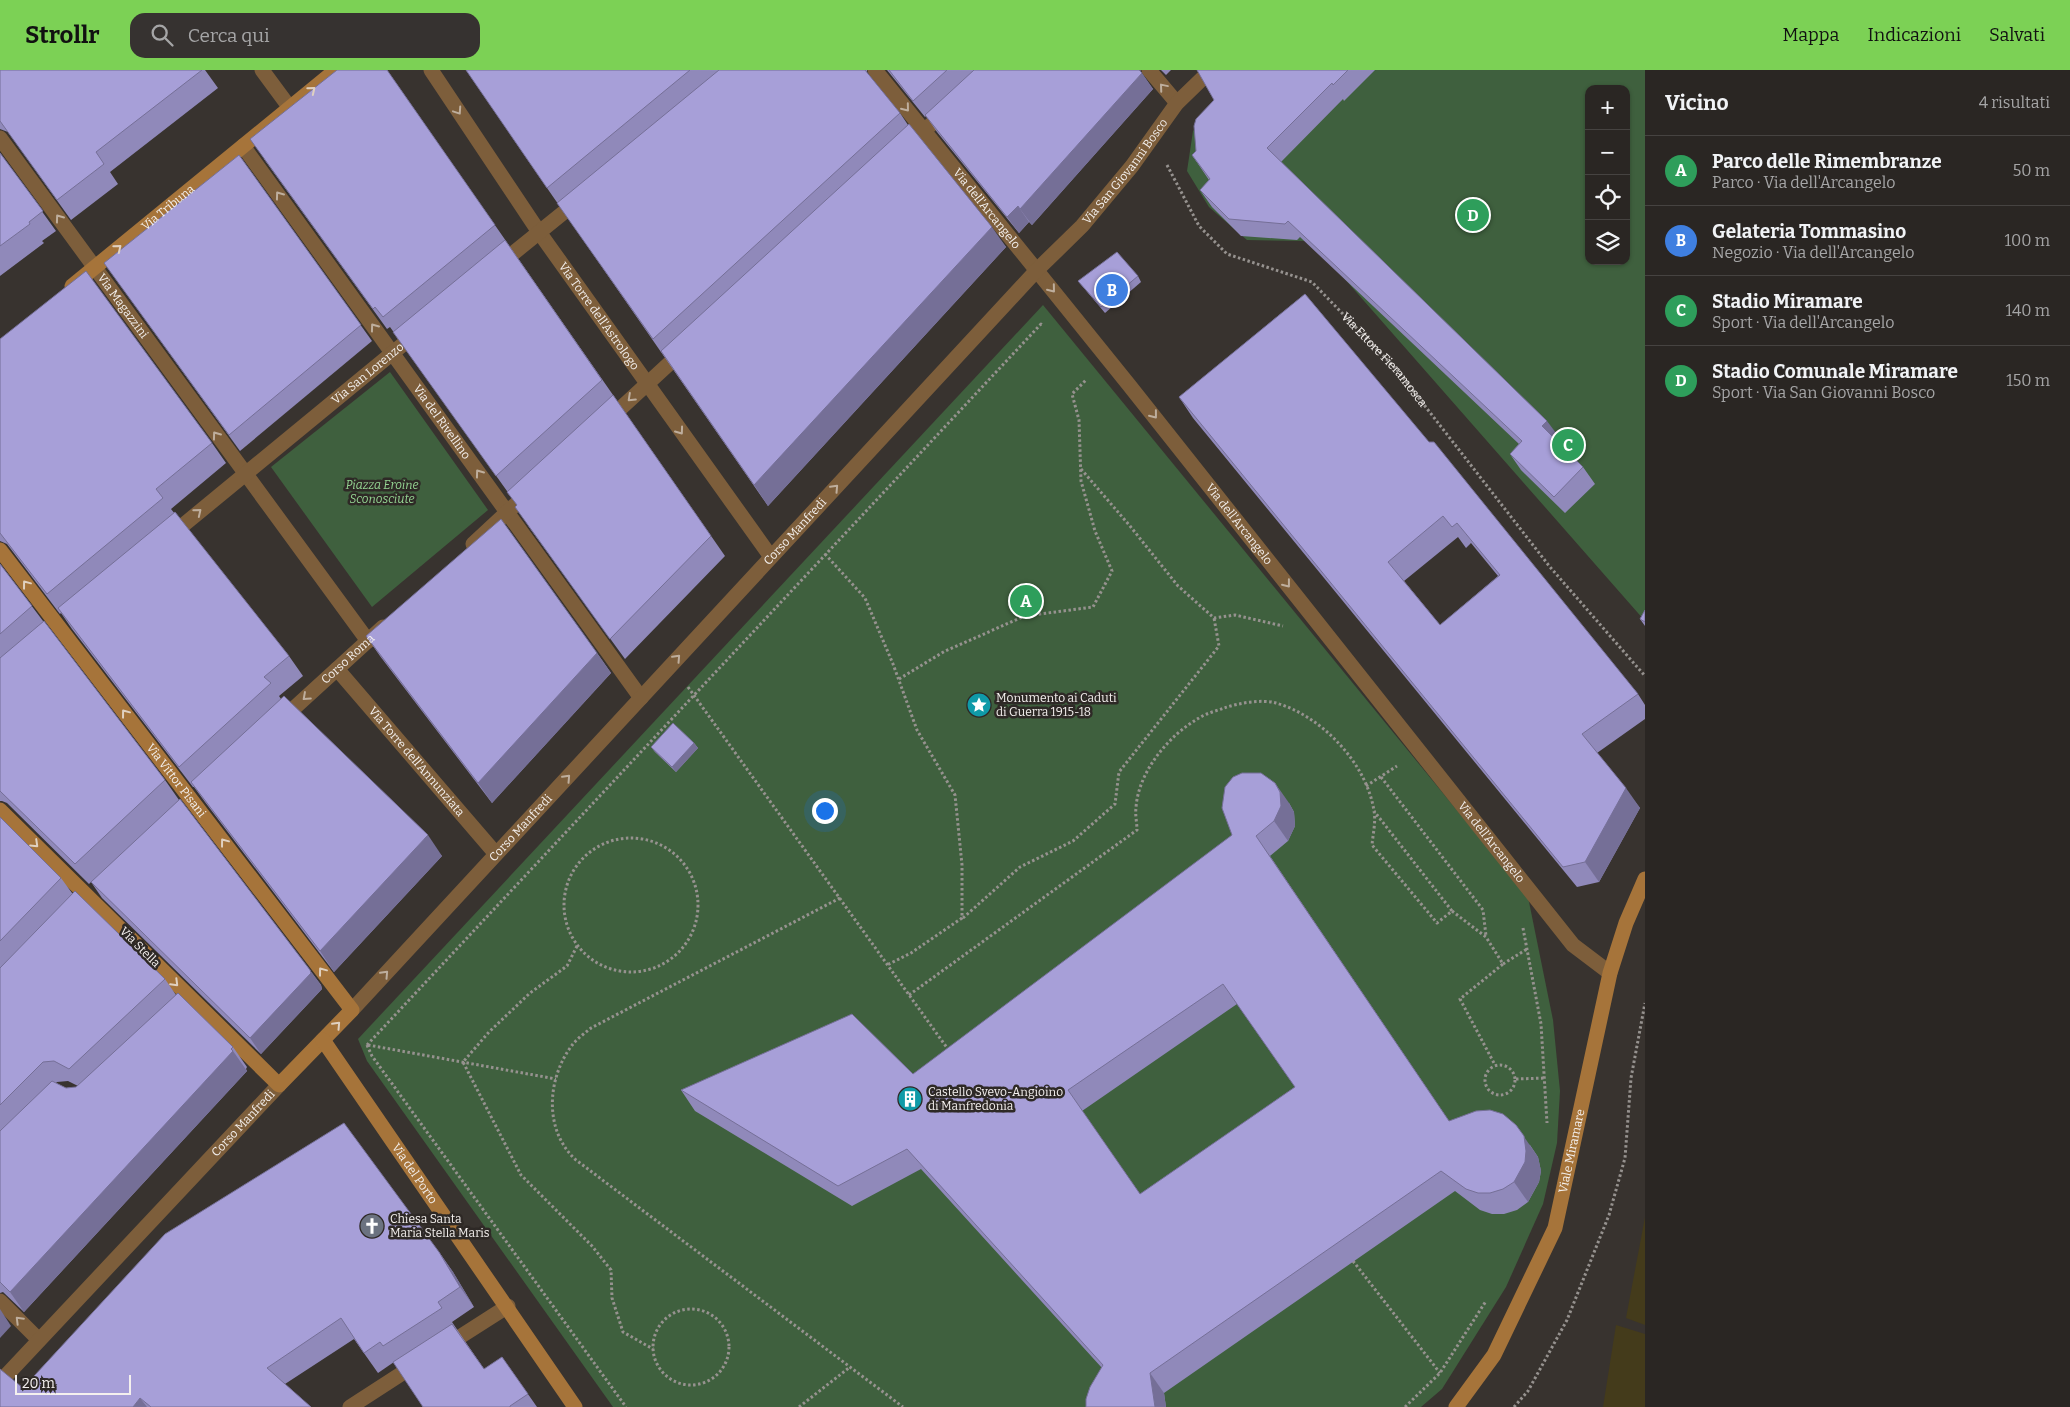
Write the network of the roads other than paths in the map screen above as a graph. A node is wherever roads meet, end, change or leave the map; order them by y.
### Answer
1 (262, 70) edge
2 (336, 70) edge
3 (431, 70) edge
4 (875, 70) edge
5 (1149, 70) edge
6 (1211, 70) edge
7 (961, 97) edge
8 (1176, 103) junction
9 (290, 108) junction
10 (924, 130) junction
11 (0, 138) edge
12 (243, 146) junction
13 (893, 158) edge
14 (592, 189) edge
15 (539, 232) junction
16 (94, 268) junction
17 (1037, 270) junction
18 (485, 277) edge
19 (64, 293) edge
20 (431, 321) edge
21 (697, 338) edge
22 (392, 353) junction
23 (647, 384) junction
24 (598, 429) edge
25 (244, 474) junction
26 (542, 480) edge
27 (507, 513) junction
28 (159, 544) edge
29 (0, 550) edge
30 (463, 553) edge
31 (771, 557) junction
32 (397, 614) edge
33 (63, 623) junction
34 (44, 640) edge
35 (368, 641) junction
36 (337, 669) junction
37 (640, 698) junction
38 (272, 728) edge
39 (206, 788) edge
40 (192, 801) junction
41 (0, 810) edge
42 (178, 814) edge
43 (496, 854) junction
44 (1645, 879) edge
45 (103, 884) edge
46 (90, 897) junction
47 (76, 911) edge
48 (1610, 973) junction
49 (192, 1000) junction
50 (352, 1010) junction
51 (178, 1013) edge
52 (324, 1040) junction
53 (279, 1085) junction
54 (0, 1301) edge
55 (508, 1306) junction
56 (38, 1340) junction
57 (0, 1382) edge
58 (1459, 1404) edge
59 (350, 1407) edge
60 (575, 1407) edge

1 - 9 street
9 -> 2 street, Via Tribuna
3 -> 15 street, Via Torre dell'Astrologo
4 -> 10 street, Via dell'Arcangelo
8 -> 5 street
6 - 8 street, Via San Giovanni Bosco
7 - 10 street
8 - 17 street, Via San Giovanni Bosco
9 - 12 street, Via Tribuna
10 - 13 street
10 - 17 street, Via dell'Arcangelo
16 -> 11 street, Via Magazzini
16 -> 12 street, Via Tribuna
22 -> 12 street, Via del Rivellino
14 - 15 street
15 - 18 street
15 - 23 street, Via Torre dell'Astrologo
16 - 19 street, Via Tribuna
25 -> 16 street, Via Magazzini
31 -> 17 street, Corso Manfredi
17 -> 48 street, Via dell'Arcangelo
20 - 22 street, Via San Lorenzo
21 - 23 street
22 - 25 street, Via San Lorenzo
27 -> 22 street, Via del Rivellino
23 -> 24 street
23 -> 31 street, Via Torre dell'Astrologo
28 -> 25 street, Via San Lorenzo
25 - 35 street
26 - 27 street
27 - 30 street
27 - 37 street, Via del Rivellino
33 -> 29 street, Via Vittor Pisani
37 -> 31 street, Corso Manfredi
32 - 35 street, Corso Roma
33 - 34 street
40 -> 33 street, Via Vittor Pisani
35 - 36 street, Corso Roma
36 -> 38 street, Corso Roma
36 - 43 street, Via Torre dell'Annunziata
43 -> 37 street, Corso Manfredi
39 - 40 street
40 - 42 street
50 -> 40 street, Via Vittor Pisani
41 -> 46 street, Via Stella
50 -> 43 street, Corso Manfredi
44 - 48 street, Viale Miramare
45 - 46 street
46 - 47 street
46 -> 49 street, Via Stella
48 - 58 street, Viale Miramare
49 - 51 street
49 - 53 street, Via Stella
52 -> 50 street, Corso Manfredi
52 - 53 street, Corso Manfredi
52 - 55 street, Via del Porto
53 - 56 street, Corso Manfredi
56 -> 54 street
55 - 59 street
55 - 60 street, Via del Porto
56 - 57 street, Corso Manfredi

